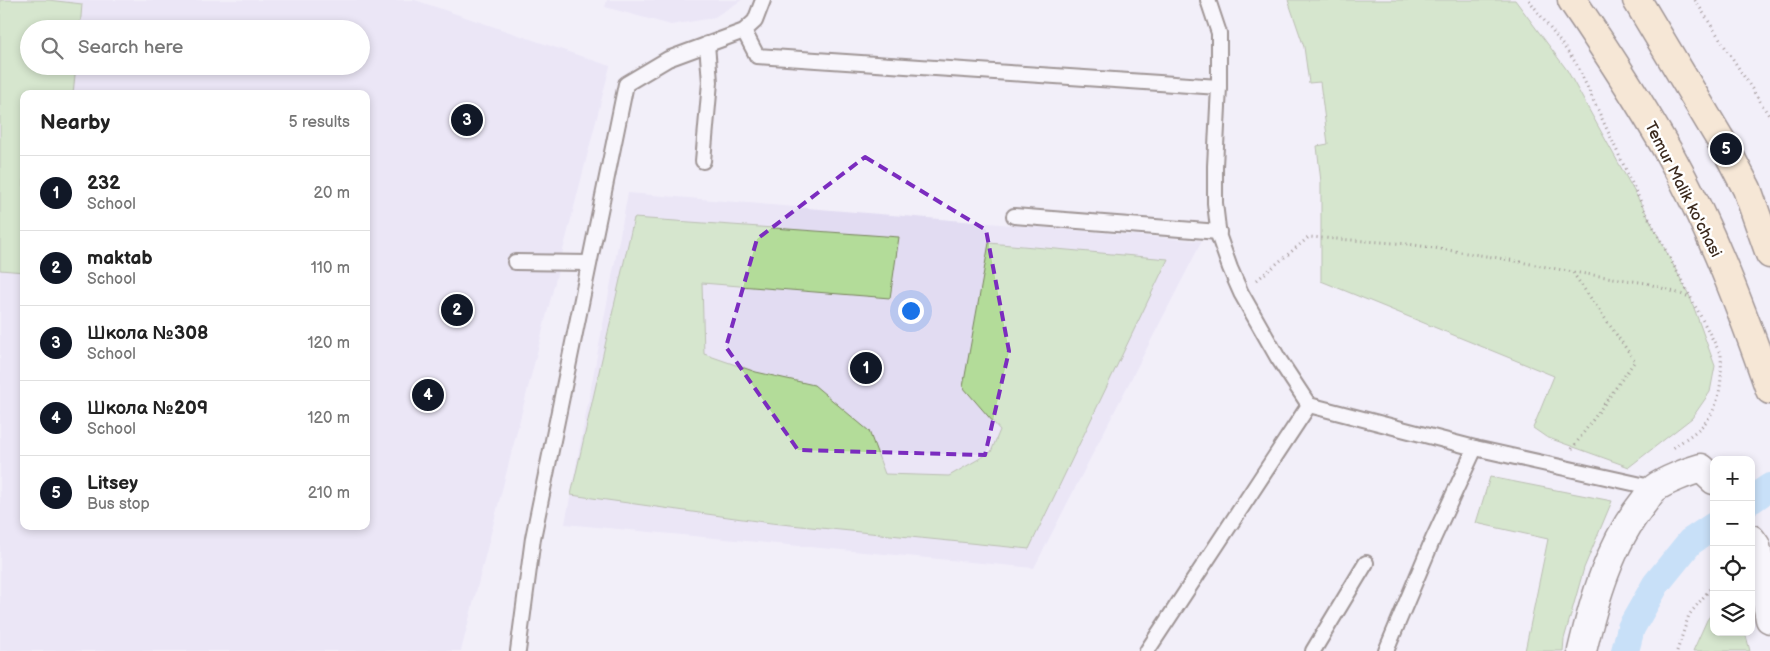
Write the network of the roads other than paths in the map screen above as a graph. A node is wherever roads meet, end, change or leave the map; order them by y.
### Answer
1 (763, 0) edge
2 (1208, 0) edge
3 (1572, 0) edge
4 (1637, 0) edge
5 (744, 31) junction
6 (708, 44) junction
7 (1219, 87) junction
8 (703, 161) dead end
9 (1747, 189) junction
10 (1770, 211) edge
11 (1014, 216) dead end
12 (1219, 232) junction
13 (1770, 254) edge
14 (515, 262) dead end
15 (589, 263) junction
16 (1770, 390) edge
17 (1308, 405) junction
18 (1475, 448) junction
19 (1710, 476) edge
20 (1655, 488) junction
21 (1754, 546) edge
22 (1366, 563) dead end
23 (1770, 619) edge
24 (518, 651) edge
25 (1147, 651) edge
26 (1313, 651) edge
27 (1386, 651) edge
28 (1582, 651) edge

1 - 5 lane
2 - 7 lane
3 - 16 highway, Temur Malik ko'chasi
4 - 9 highway
5 - 6 lane
5 - 7 lane
6 - 8 lane
6 - 15 lane
7 - 12 lane
9 - 10 highway
9 - 13 highway
11 - 12 lane
12 - 17 lane
14 - 15 lane
15 - 24 lane
17 - 18 lane
17 - 25 lane
18 - 20 lane
18 - 27 lane
19 - 20 street
20 - 28 street
21 - 23 street
22 - 26 lane

